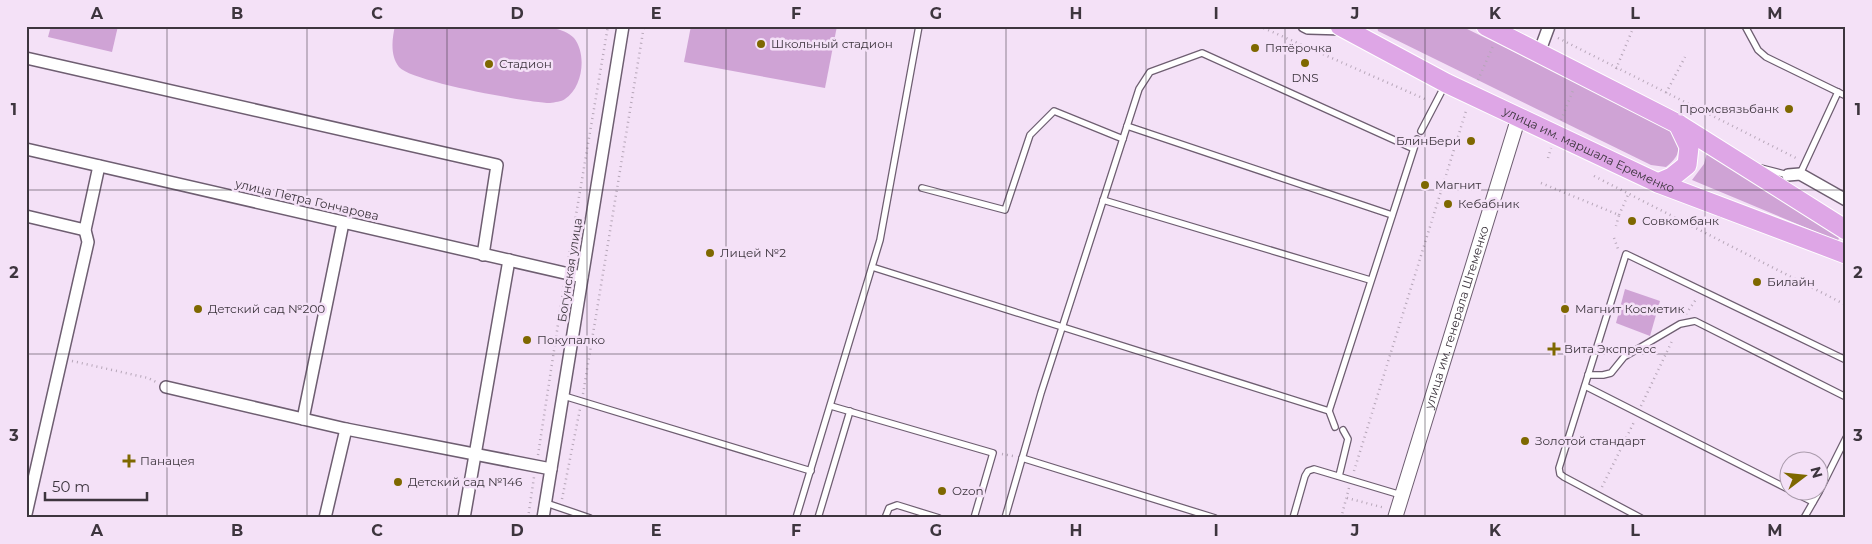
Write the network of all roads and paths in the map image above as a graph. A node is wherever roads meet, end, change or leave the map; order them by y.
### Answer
1 (608, 26) edge
2 (623, 26) edge
3 (644, 26) edge
4 (919, 26) edge
5 (1259, 26) edge
6 (1304, 26) edge
7 (1634, 26) edge
8 (1745, 26) edge
9 (1342, 28) edge
10 (1492, 29) edge
11 (1548, 29) edge
12 (1364, 34) edge
13 (1538, 53) junction
14 (1589, 54) junction
15 (1685, 57) dead end
16 (26, 58) edge
17 (1616, 69) junction
18 (1580, 73) junction
19 (1446, 83) junction
20 (1838, 92) junction
21 (1666, 93) junction
22 (1472, 94) junction
23 (1846, 96) edge
24 (1436, 103) junction
25 (1519, 116) junction
26 (1678, 124) junction
27 (1127, 126) junction
28 (1421, 130) dead end
29 (1555, 135) junction
30 (1123, 139) junction
31 (1417, 139) dead end
32 (1412, 148) junction
33 (26, 149) edge
34 (1548, 158) dead end
35 (1738, 162) junction
36 (1806, 163) junction
37 (100, 166) junction
38 (1794, 175) junction
39 (1594, 176) dead end
40 (1541, 183) dead end
41 (1658, 183) junction
42 (922, 188) dead end
43 (1628, 195) junction
44 (1103, 200) junction
45 (1846, 200) edge
46 (1392, 215) junction
47 (1619, 215) junction
48 (26, 216) edge
49 (343, 223) junction
50 (1616, 226) dead end
51 (85, 230) junction
52 (1846, 230) edge
53 (483, 254) junction
54 (1846, 254) edge
55 (509, 260) junction
56 (872, 267) junction
57 (566, 273) junction
58 (582, 277) junction
59 (1370, 280) junction
60 (1846, 305) edge
61 (1680, 324) junction
62 (1062, 328) junction
63 (61, 358) junction
64 (1846, 360) edge
65 (1588, 375) junction
66 (1585, 386) junction
67 (166, 387) joint
68 (564, 396) junction
69 (1846, 397) edge
70 (582, 401) junction
71 (831, 406) junction
72 (850, 411) junction
73 (1329, 411) junction
74 (1638, 413) junction
75 (303, 419) junction
76 (1335, 427) dead end
77 (346, 429) junction
78 (1343, 430) dead end
79 (1846, 438) edge
80 (993, 453) junction
81 (475, 454) junction
82 (1022, 458) junction
83 (536, 466) junction
84 (551, 469) junction
85 (1830, 469) edge
86 (811, 471) junction
87 (1339, 476) junction
88 (1351, 479) junction
89 (1780, 485) edge
90 (1401, 495) junction
91 (1598, 495) junction
92 (1346, 498) junction
93 (1813, 502) edge
94 (546, 503) junction
95 (560, 508) junction
96 (26, 514) edge
97 (1395, 514) edge
98 (325, 518) edge
99 (464, 518) edge
100 (528, 518) edge
101 (543, 518) edge
102 (590, 518) edge
103 (796, 518) edge
104 (818, 518) edge
105 (886, 518) edge
106 (939, 518) edge
107 (974, 518) edge
108 (1005, 518) edge
109 (1215, 518) edge
110 (1293, 518) edge
111 (1341, 518) edge
112 (1641, 518) edge
113 (1804, 518) edge

1 - 57 path
2 - 58 street, Богунская улица
3 - 70 path
4 - 56 lane
5 - 24 path
6 - 9 street
7 - 17 path
8 - 20 lane
9 - 12 highway, улица им. маршала Еременко
10 - 13 highway
10 - 22 path
11 - 13 street
11 - 14 path
12 - 19 highway, улица им. маршала Еременко
13 - 18 highway
14 - 17 path
14 - 18 path
15 - 21 path
16 - 53 street
17 - 21 path
18 - 26 highway
18 - 29 path
19 - 22 highway, улица им. маршала Еременко
19 - 24 lane
20 - 23 lane
20 - 36 lane
21 - 36 path
22 - 25 highway, улица им. маршала Еременко
22 - 88 path
24 - 28 lane
25 - 29 highway, улица им. маршала Еременко
25 - 90 street, улица им. генерала Штеменко
26 - 35 highway
26 - 41 highway
27 - 30 lane
27 - 32 lane
27 - 46 lane
29 - 34 path
29 - 41 highway, улица им. маршала Еременко
30 - 42 lane
30 - 44 lane
31 - 32 lane
32 - 46 lane
33 - 37 street, улица Петра Гончарова
35 - 38 lane
35 - 52 highway
36 - 38 lane
37 - 49 street, улица Петра Гончарова
37 - 51 street
38 - 45 street
39 - 43 path
40 - 47 path
41 - 54 highway, улица им. маршала Еременко
43 - 47 path
43 - 60 path
44 - 59 lane
44 - 62 lane
46 - 59 lane
47 - 50 path
48 - 51 street
49 - 53 street, улица Петра Гончарова
49 - 75 street
51 - 63 street
53 - 55 street, улица Петра Гончарова
55 - 57 street, улица Петра Гончарова
55 - 81 street
56 - 62 lane
56 - 71 lane
57 - 58 street, улица Петра Гончарова
57 - 83 path
58 - 68 street, Богунская улица
59 - 73 lane
61 - 65 lane
61 - 69 lane
61 - 74 path
62 - 73 lane
62 - 82 lane
63 - 67 path
63 - 96 street
64 - 65 lane
65 - 66 lane
66 - 74 lane
66 - 91 lane
67 - 75 street
68 - 70 lane
68 - 84 street, Богунская улица
70 - 86 lane
70 - 95 path
71 - 72 lane
71 - 86 lane
72 - 80 lane
72 - 104 lane
73 - 76 lane
74 - 89 lane
74 - 91 path
75 - 77 street
77 - 81 street
77 - 98 street
78 - 87 lane
79 - 85 lane
80 - 82 path
80 - 107 lane
81 - 83 street
81 - 99 street
82 - 108 lane
82 - 109 lane
83 - 84 street
83 - 100 path
84 - 94 street, Богунская улица
86 - 103 lane
87 - 88 lane
87 - 110 lane
88 - 90 lane
88 - 92 path
90 - 97 street, улица им. генерала Штеменко
91 - 112 lane
92 - 97 path
92 - 111 path
93 - 113 lane
94 - 95 lane
94 - 101 street, Богунская улица
95 - 102 lane
105 - 106 lane

